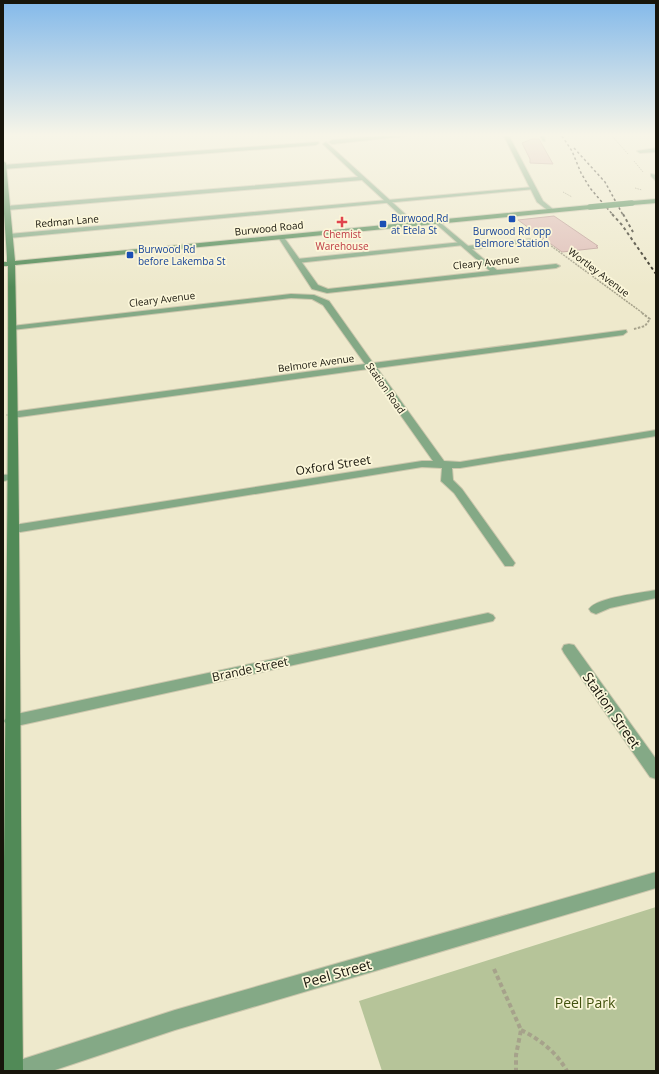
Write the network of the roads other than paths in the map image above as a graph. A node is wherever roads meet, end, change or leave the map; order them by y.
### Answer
1 (5, 186) edge
2 (266, 186) edge
3 (371, 186) edge
4 (533, 188) joint
5 (387, 201) junction
6 (656, 201) edge
7 (7, 208) junction
8 (552, 211) junction
9 (5, 216) edge
10 (437, 222) junction
11 (412, 224) junction
12 (10, 236) junction
13 (281, 237) junction
14 (530, 241) dead end
15 (464, 246) junction
16 (297, 261) junction
17 (7, 264) edge
18 (556, 266) dead end
19 (495, 272) junction
20 (314, 297) joint
21 (12, 328) junction
22 (622, 332) road end
23 (371, 366) junction
24 (12, 415) junction
25 (656, 433) edge
26 (444, 464) junction
27 (8, 477) edge
28 (14, 529) junction
29 (509, 563) dead end
30 (656, 594) edge
31 (596, 609) dead end
32 (488, 618) dead end
33 (569, 649) dead end
34 (12, 721) junction
35 (656, 772) edge
36 (656, 880) edge
37 (12, 1071) edge
38 (20, 1071) edge

1 - 7 main road
2 - 7 street
3 - 5 street
4 - 5 lane, Redman Lane
4 - 8 street
5 - 11 street
5 - 12 lane, Redman Lane
6 - 8 main road, Burwood Road, bridge
7 - 9 main road
8 - 10 main road, Burwood Road
9 - 12 main road
10 - 11 main road, Burwood Road
10 - 15 street
11 - 13 main road, Burwood Road
12 - 17 main road
13 - 16 street
13 - 17 main road, Burwood Road
14 - 15 lane
15 - 16 lane
15 - 19 street
16 - 19 street, Cleary Avenue
17 - 21 main road
18 - 19 street, Cleary Avenue
20 - 21 street, Cleary Avenue
20 - 23 street, Station Road
21 - 24 main road
22 - 23 street, Belmore Avenue
23 - 24 street, Belmore Avenue
23 - 26 street, Station Road
24 - 27 main road
25 - 26 street, Oxford Street
26 - 28 street, Oxford Street
26 - 29 street, Station Road
27 - 28 main road
28 - 34 main road
30 - 31 street
32 - 34 street, Brande Street
33 - 35 street, Station Street
34 - 37 main road
36 - 38 street, Peel Street

